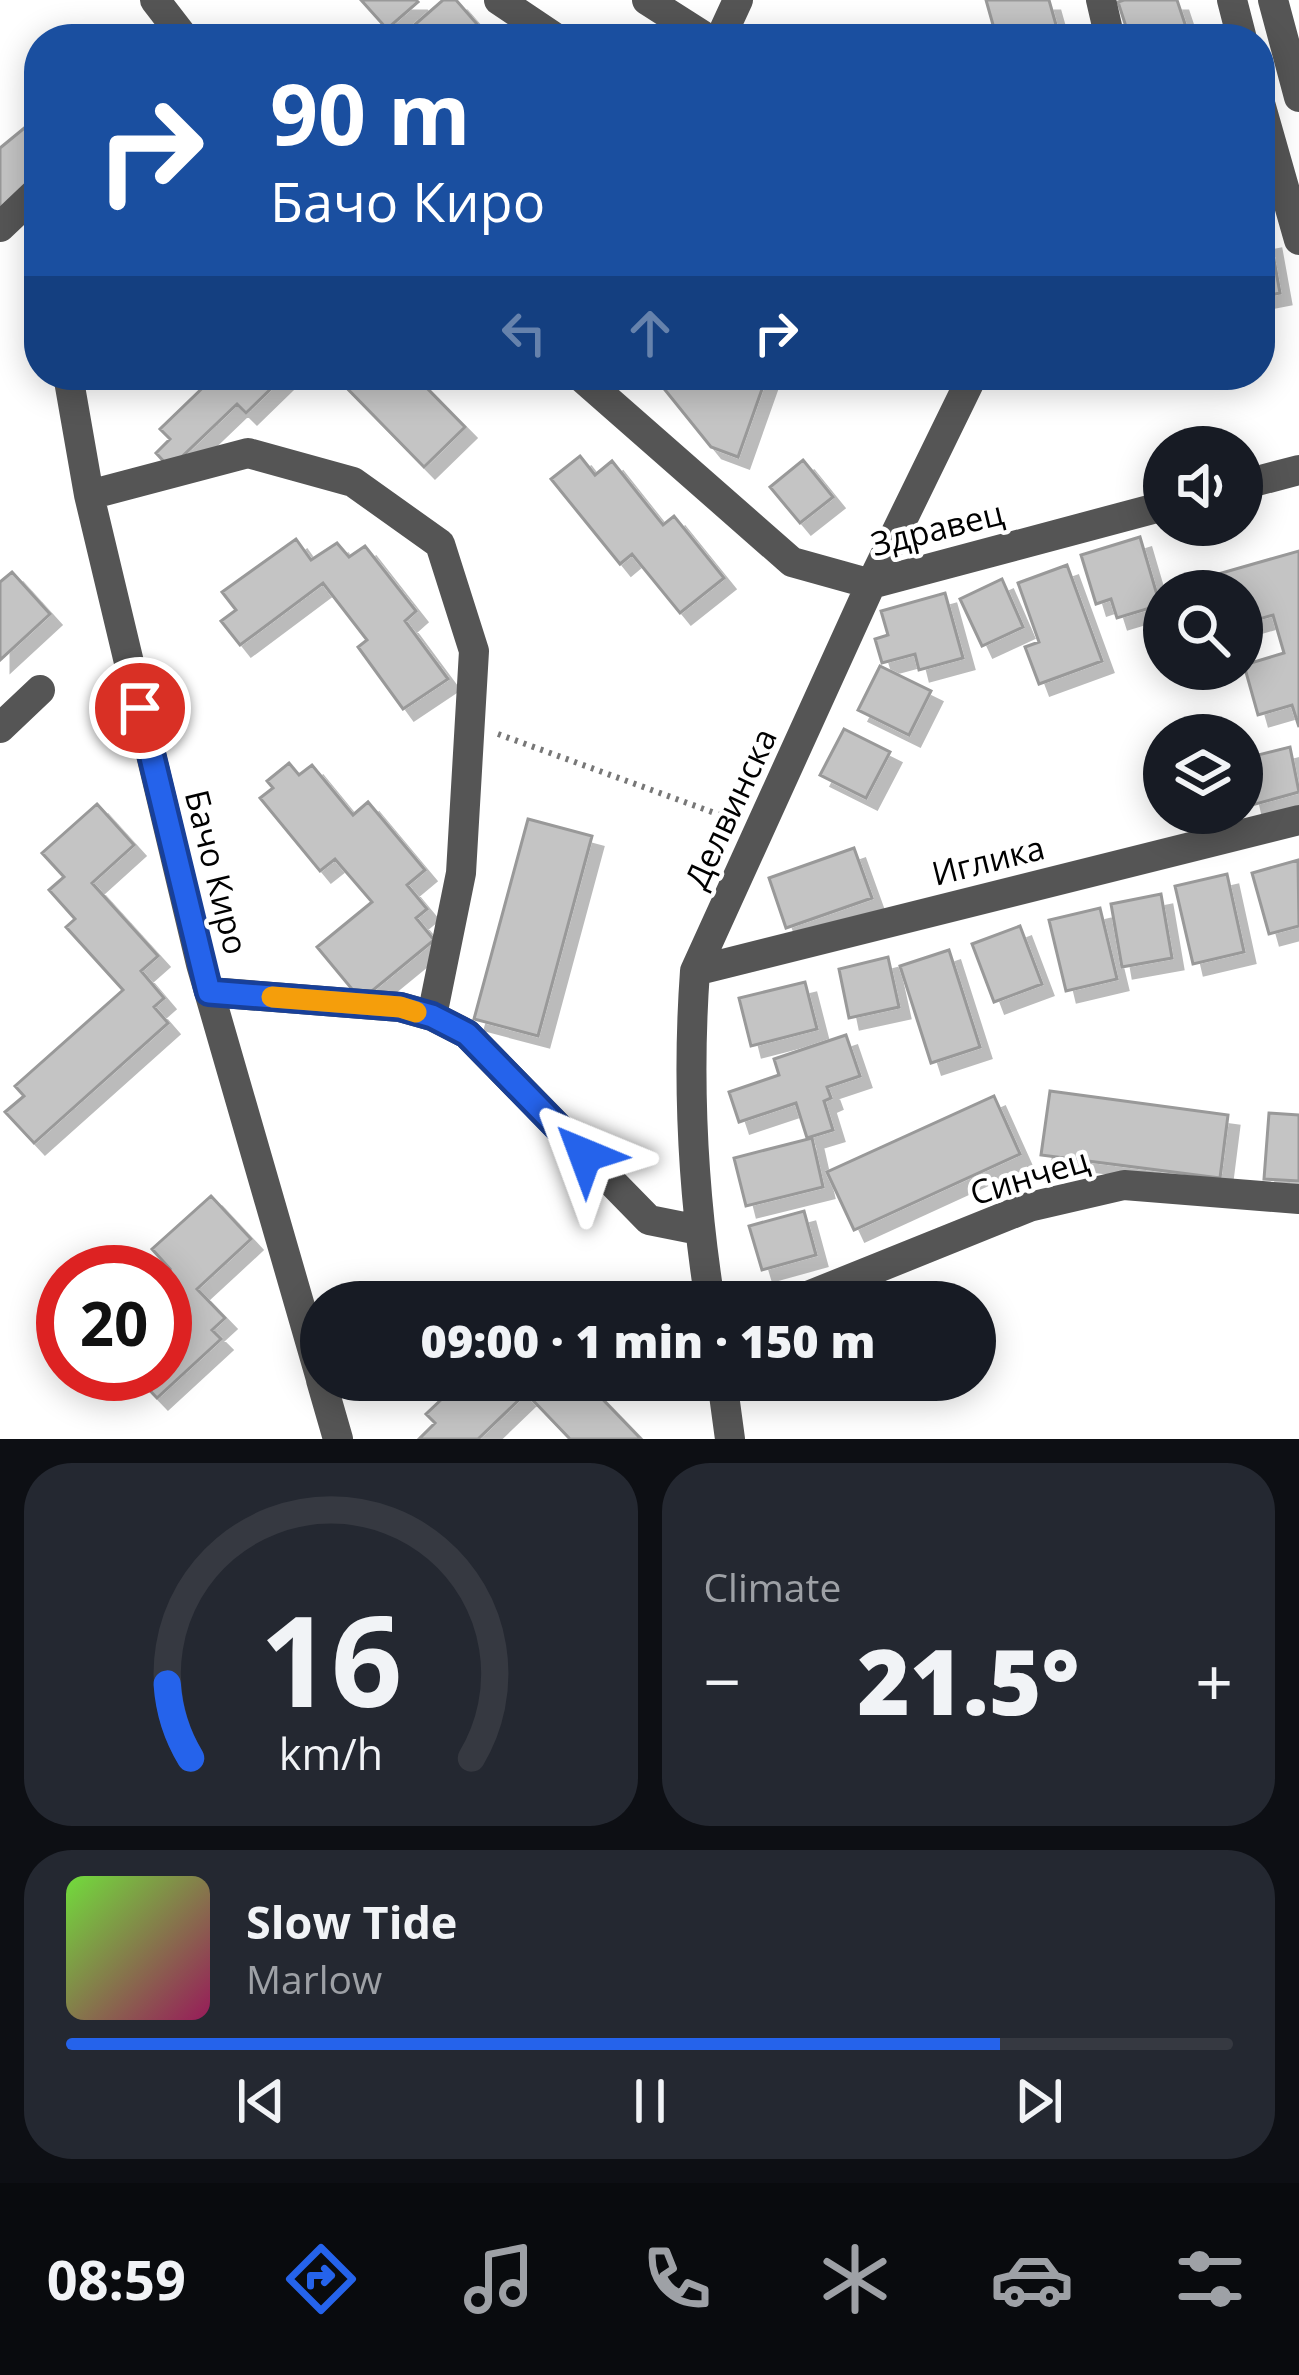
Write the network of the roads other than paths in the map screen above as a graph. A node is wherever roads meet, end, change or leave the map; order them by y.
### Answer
1 (155, 0) edge
2 (499, 0) edge
3 (647, 0) edge
4 (1273, 0) edge
5 (173, 24) edge
6 (534, 24) edge
7 (685, 24) edge
8 (1299, 97) edge
9 (1281, 192) edge
10 (24, 204) edge
11 (0, 227) edge
12 (1299, 240) edge
13 (71, 390) edge
14 (596, 390) edge
15 (966, 390) edge
16 (1299, 470) edge
17 (1263, 479) edge
18 (89, 495) junction
19 (1143, 512) edge
20 (871, 584) junction
21 (40, 691) dead end
22 (0, 728) edge
23 (1299, 820) edge
24 (694, 971) junction
25 (209, 992) junction
26 (432, 1016) junction
27 (1299, 1199) edge
28 (699, 1229) junction
29 (707, 1281) edge
30 (845, 1281) edge
31 (300, 1306) edge
32 (327, 1401) edge
33 (725, 1401) edge
34 (338, 1439) edge
35 (730, 1439) edge

1 - 5 street
2 - 6 street
3 - 7 street
4 - 8 street
9 - 12 street
10 - 11 street
13 - 18 street, Бачо Киро
14 - 20 street, Здравец
15 - 20 street, Делвинска
16 - 17 street
18 - 25 street, Бачо Киро
18 - 26 street
19 - 20 street, Здравец
20 - 24 street, Делвинска
21 - 22 street
23 - 24 street, Иглика
24 - 28 street, Делвинска
25 - 26 street
25 - 31 street, Бачо Киро
26 - 28 street
27 - 30 street, Синчец
28 - 29 street, Делвинска
32 - 34 street, Бачо Киро
33 - 35 street

